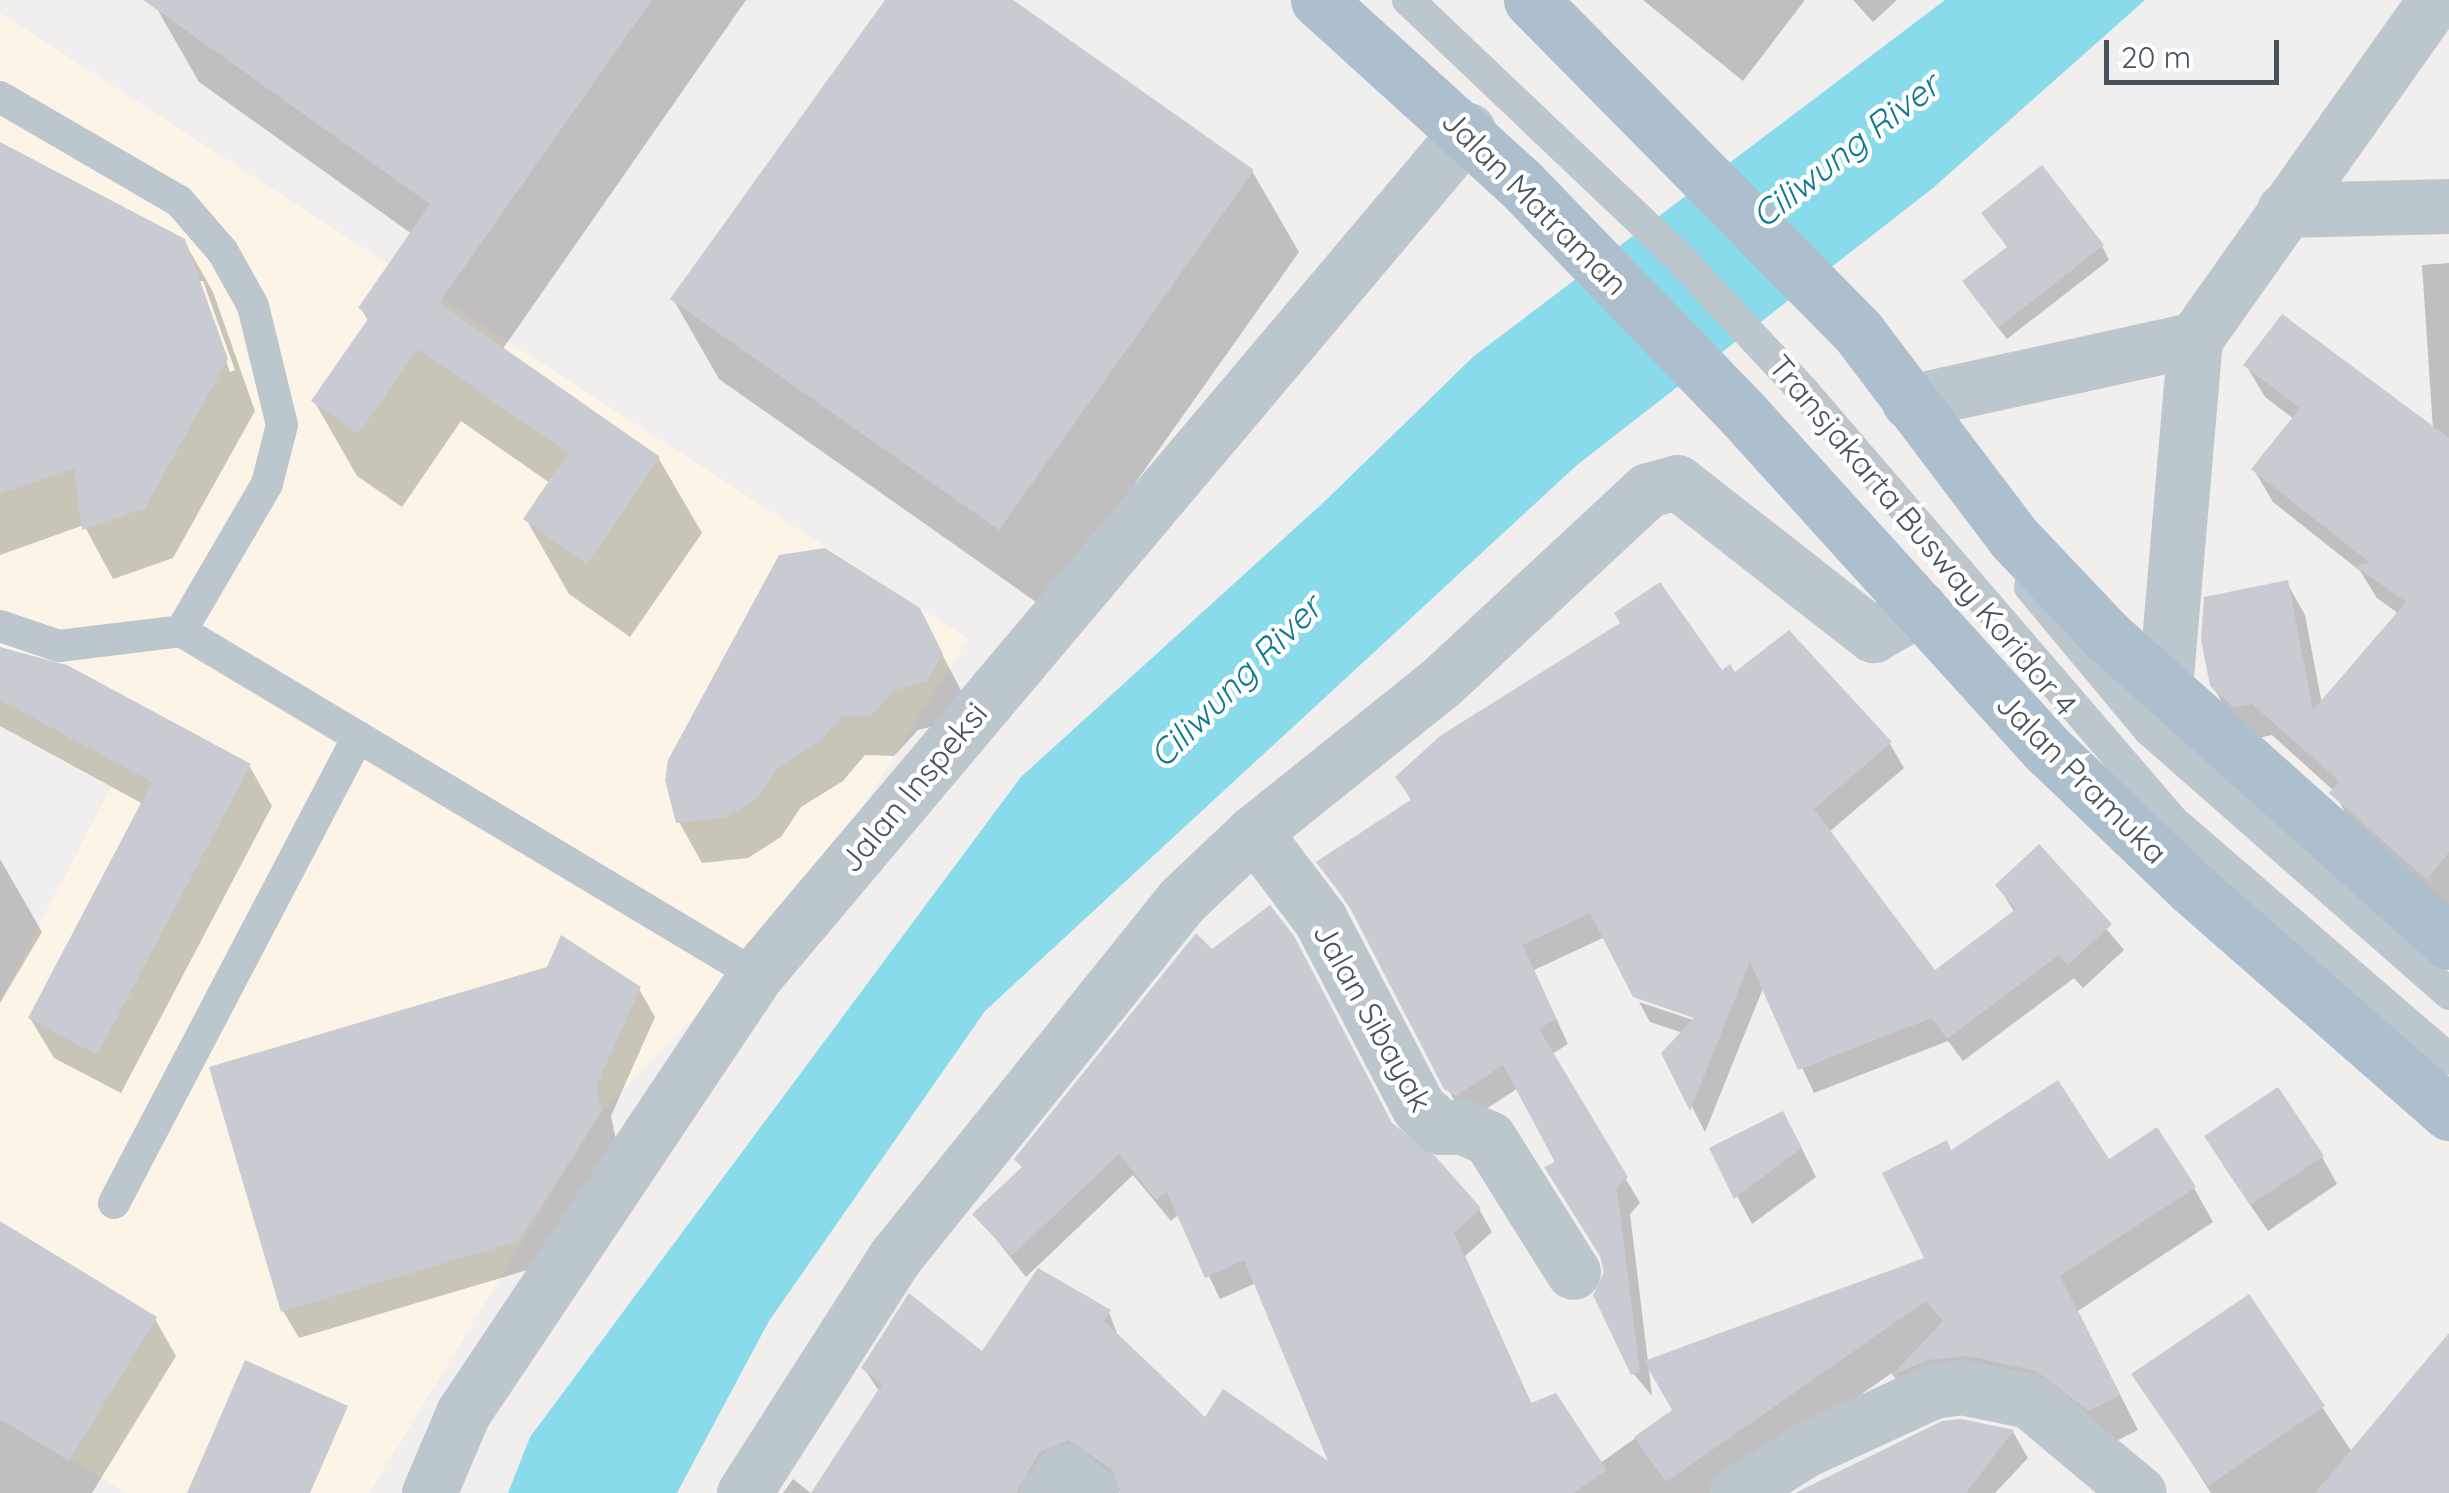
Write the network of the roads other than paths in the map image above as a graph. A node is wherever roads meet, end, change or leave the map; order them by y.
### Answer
1 (1318, 0) edge
2 (1408, 0) edge
3 (1531, 0) edge
4 (2435, 0) edge
5 (0, 97) edge
6 (1468, 130) junction
7 (2449, 206) edge
8 (2284, 210) junction
9 (2195, 339) junction
10 (1909, 402) junction
11 (1743, 414) joint
12 (1963, 476) junction
13 (1920, 608) junction
14 (0, 626) edge
15 (182, 631) junction
16 (2165, 688) junction
17 (358, 737) junction
18 (1254, 832) junction
19 (2449, 942) edge
20 (756, 976) junction
21 (2449, 994) edge
22 (2449, 1059) edge
23 (2449, 1113) edge
24 (114, 1203) dead end
25 (1573, 1272) dead end
26 (429, 1493) edge
27 (744, 1493) edge
28 (1046, 1493) edge
29 (1091, 1493) edge
30 (1736, 1493) edge
31 (2139, 1493) edge

1 - 6 main road, Jalan Matraman
2 - 22 lane, Transjakarta Busway Koridor 4
3 - 10 main road
4 - 8 street
5 - 15 lane
6 - 11 main road, Jalan Matraman
6 - 20 street, Jalan Inspeksi
7 - 8 street
8 - 9 street
9 - 10 street
9 - 16 street
10 - 12 main road
11 - 13 main road, Jalan Pramuka
12 - 16 main road
12 - 21 lane, Transjakarta Busway Koridor 4
13 - 18 street
13 - 23 main road, Jalan Pramuka
14 - 15 lane
15 - 17 lane
16 - 19 main road
17 - 20 lane
17 - 24 lane
18 - 25 street, Jalan Sibayak
18 - 27 street
20 - 26 street, Jalan Inspeksi
28 - 29 street
30 - 31 street

